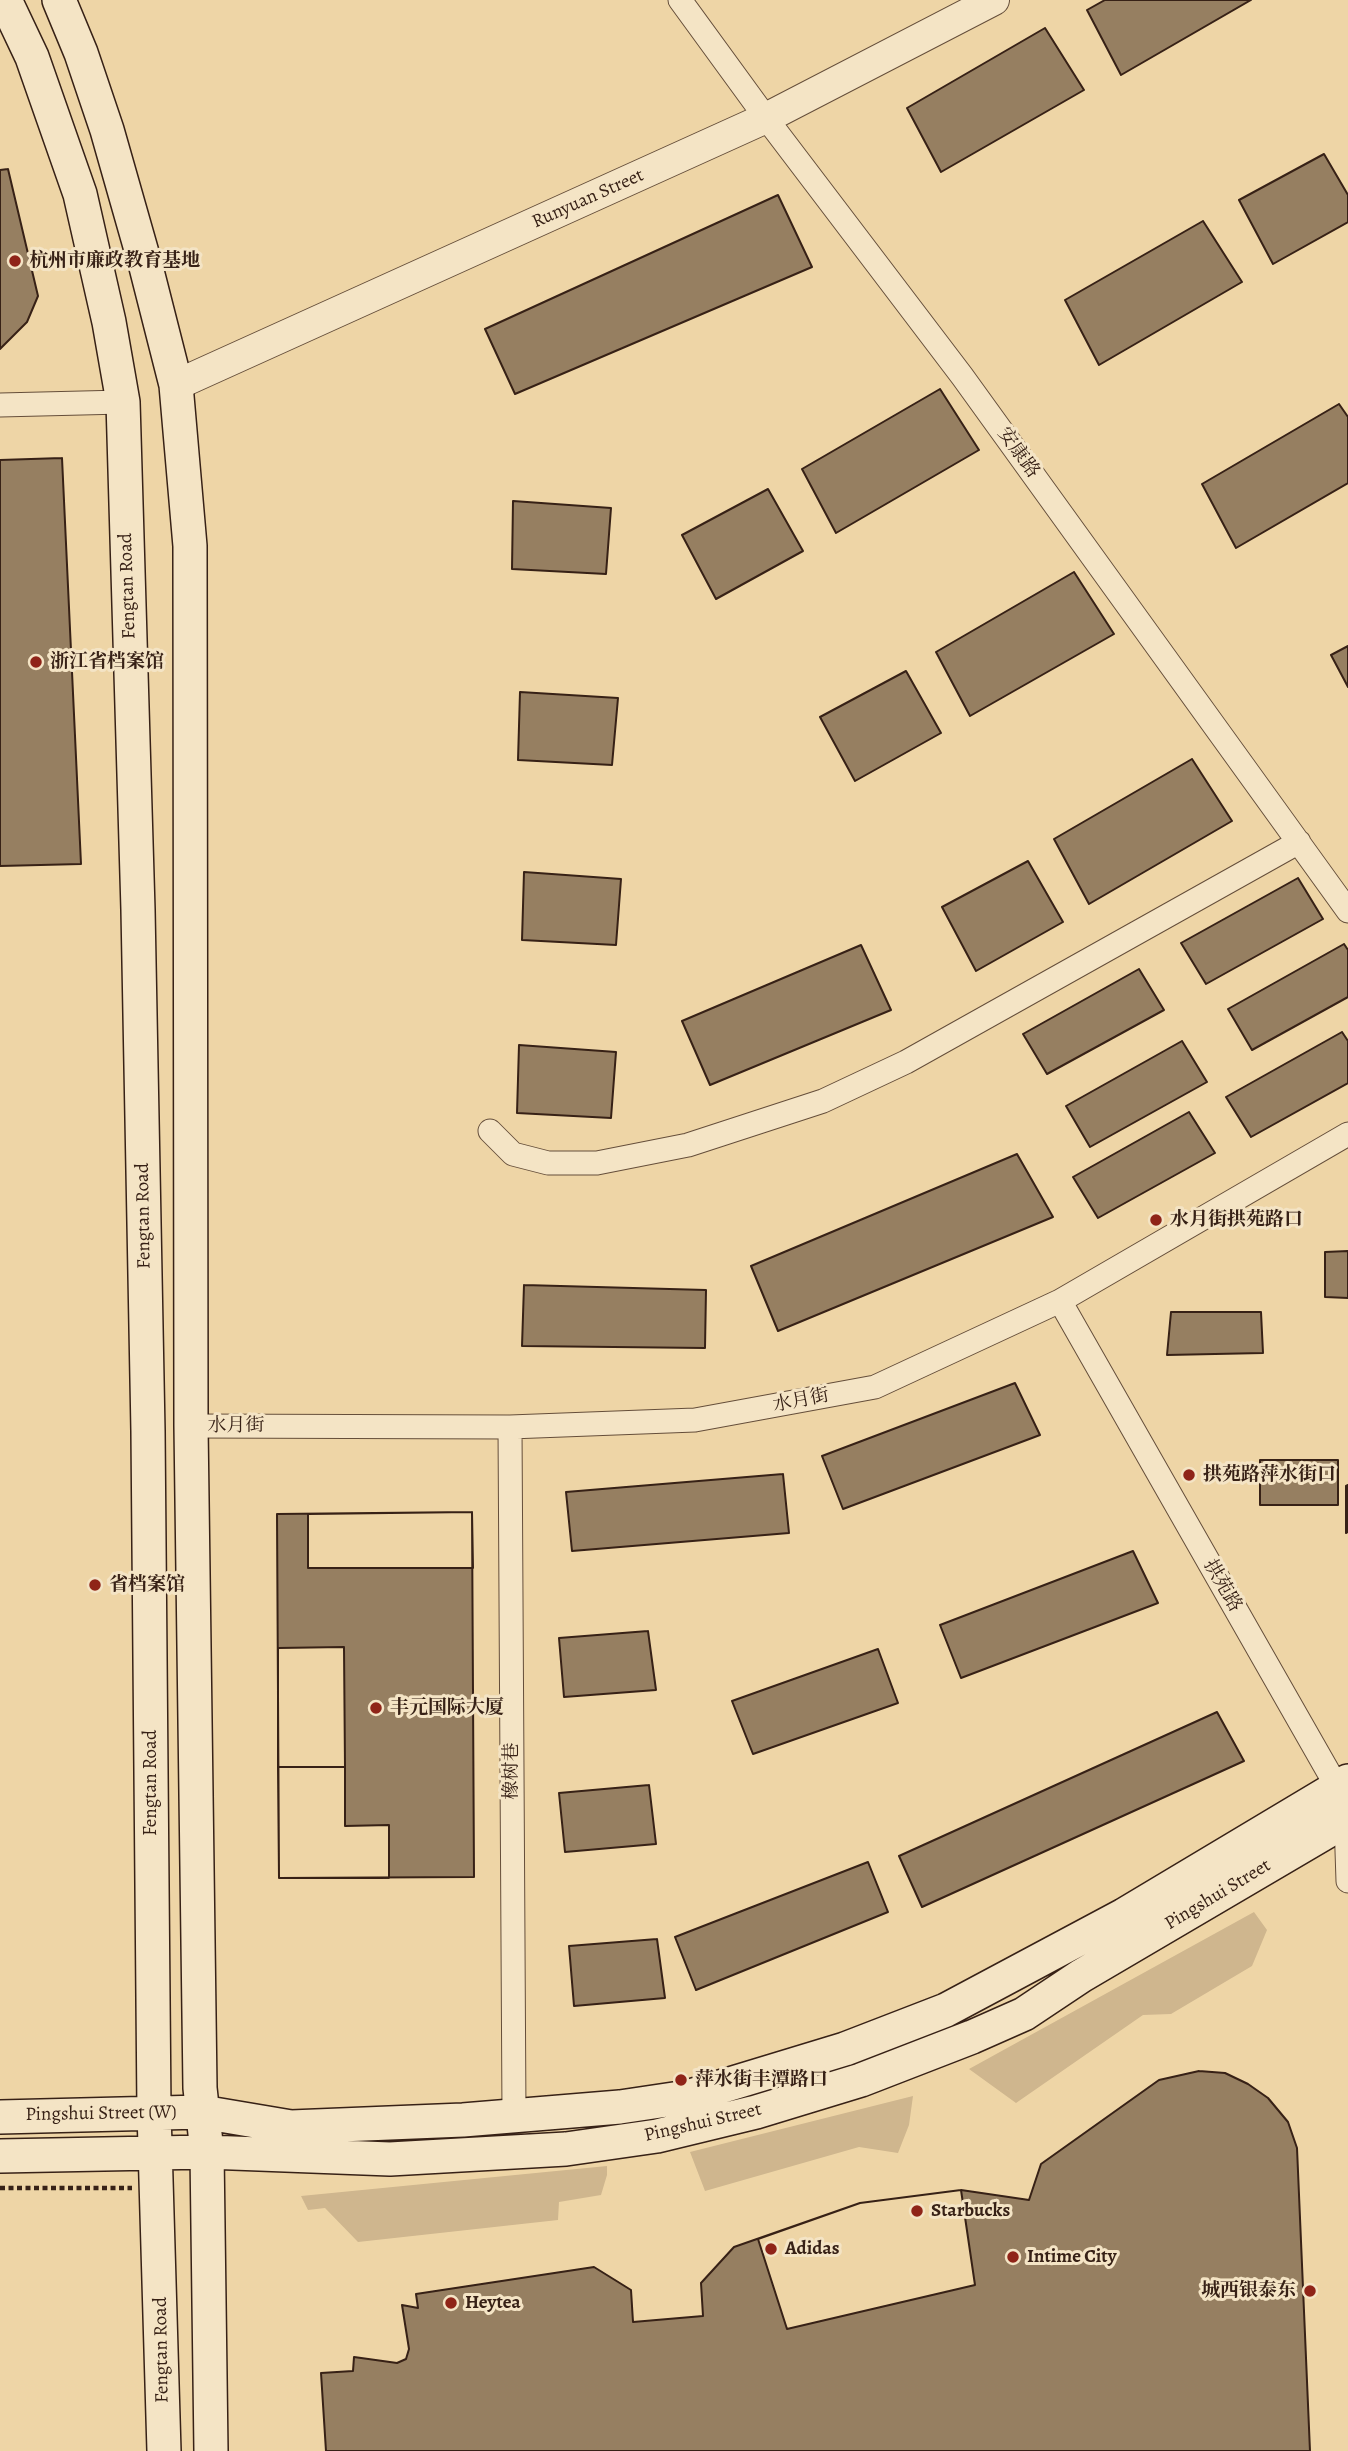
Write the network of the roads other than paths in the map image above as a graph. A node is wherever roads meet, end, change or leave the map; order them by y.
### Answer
1 (5, 0) edge
2 (59, 0) edge
3 (680, 0) edge
4 (994, 0) edge
5 (766, 118) junction
6 (176, 386) junction
7 (122, 402) junction
8 (0, 405) edge
9 (1299, 842) junction
10 (1348, 911) edge
11 (490, 1131) dead end
12 (1348, 1134) edge
13 (1060, 1301) junction
14 (191, 1426) junction
15 (510, 1427) junction
16 (1342, 1784) edge
17 (1347, 1819) edge
18 (1348, 1881) edge
19 (154, 2112) junction
20 (202, 2112) junction
21 (514, 2115) junction
22 (0, 2117) edge
23 (207, 2152) junction
24 (157, 2154) junction
25 (0, 2156) edge
26 (164, 2451) edge
27 (211, 2451) edge

1 - 7 main road, Fengtan Road
2 - 6 main road
3 - 5 street, 安康路
4 - 5 street, Runyuan Street
5 - 6 street, Runyuan Street
5 - 9 street, 安康路
6 - 14 main road
7 - 8 street
7 - 19 main road, Fengtan Road
9 - 10 street, 安康路
9 - 11 street
12 - 13 street, 水月街
13 - 15 street, 水月街
13 - 16 street, 拱苑路
14 - 15 street, 水月街
14 - 20 main road
15 - 21 street, 橡树巷
16 - 17 street, 拱苑路
16 - 21 main road, Pingshui Street
17 - 18 street, 拱苑路
17 - 23 main road, Pingshui Street
19 - 20 main road, Pingshui Street (W)
19 - 22 main road, Pingshui Street (W)
19 - 24 main road, Fengtan Road
20 - 21 main road, Pingshui Street
20 - 23 main road
23 - 24 main road, Pingshui Street
23 - 27 main road
24 - 25 main road
24 - 26 main road, Fengtan Road

